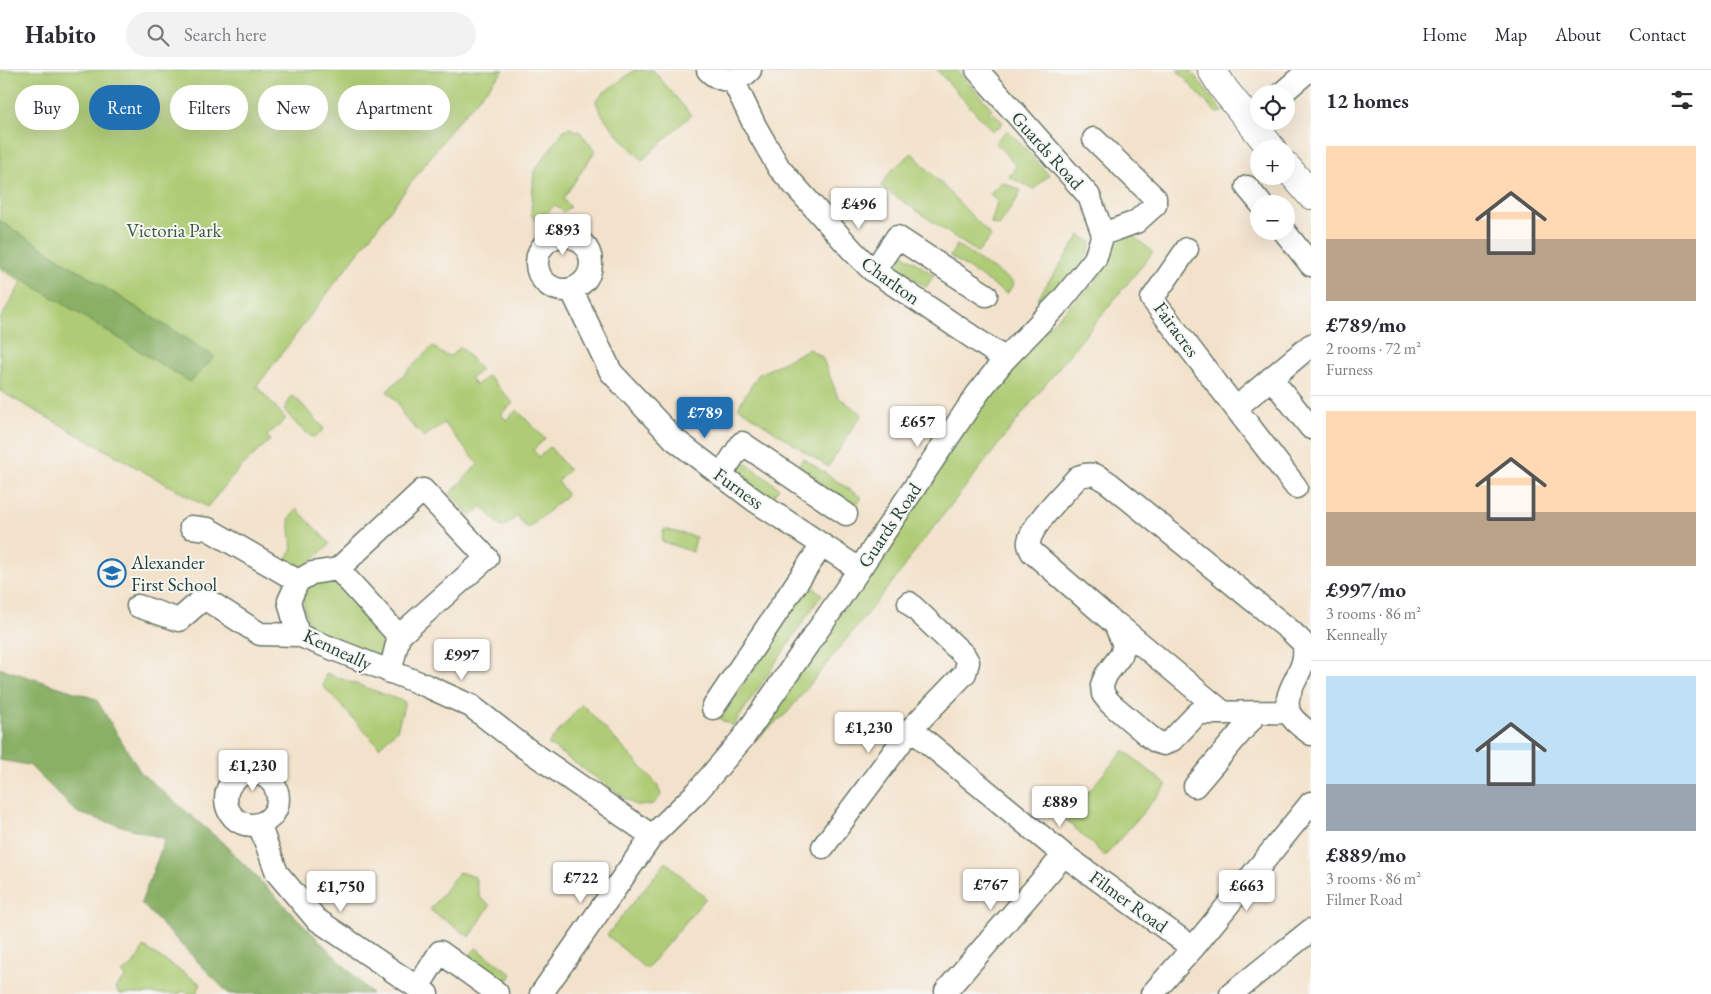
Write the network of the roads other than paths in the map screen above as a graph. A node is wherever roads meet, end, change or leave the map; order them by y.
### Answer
1 (708, 70) edge
2 (977, 70) edge
3 (1212, 70) edge
4 (1309, 70) edge
5 (742, 75) edge
6 (1292, 85) edge
7 (1250, 111) edge
8 (1094, 139) dead end
9 (1295, 176) edge
10 (1247, 186) dead end
11 (1254, 195) edge
12 (1311, 195) edge
13 (1103, 234) junction
14 (1291, 240) edge
15 (1187, 249) dead end
16 (1311, 265) edge
17 (874, 271) junction
18 (571, 289) dead end
19 (986, 296) dead end
20 (1311, 345) edge
21 (1005, 359) junction
22 (1271, 378) junction
23 (1236, 407) junction
24 (1311, 428) edge
25 (721, 475) junction
26 (1296, 487) dead end
27 (846, 514) dead end
28 (191, 527) dead end
29 (822, 545) junction
30 (338, 569) junction
31 (859, 569) junction
32 (298, 581) junction
33 (909, 603) dead end
34 (138, 606) dead end
35 (1116, 624) junction
36 (298, 635) junction
37 (399, 636) junction
38 (390, 672) junction
39 (713, 708) dead end
40 (1289, 712) junction
41 (1224, 713) junction
42 (1257, 713) junction
43 (911, 729) junction
44 (1311, 734) edge
45 (1195, 786) dead end
46 (1311, 803) edge
47 (259, 824) dead end
48 (652, 836) junction
49 (823, 847) dead end
50 (1064, 855) junction
51 (1311, 930) edge
52 (1193, 948) junction
53 (423, 991) edge
54 (946, 991) dead end
55 (498, 993) dead end
56 (541, 994) edge
57 (1152, 994) edge
58 (1231, 994) edge

1 - 5 street, Charlton
2 - 13 street, Guards Road
3 - 7 main road
4 - 6 street
5 - 17 street, Charlton
8 - 13 street
9 - 12 main road
10 - 11 street
13 - 21 street, Guards Road
14 - 16 street
15 - 23 street, Fairacres
17 - 19 street
17 - 21 street, Charlton
18 - 25 street, Furness
20 - 22 street
21 - 31 street, Guards Road
22 - 23 street
22 - 24 street
23 - 26 street, Fairacres
25 - 27 street
25 - 29 street, Furness
28 - 32 street
29 - 31 street, Furness
29 - 39 street
30 - 32 street
30 - 37 street
30 - 37 street
31 - 48 street, Guards Road
32 - 36 street, Kenneally
33 - 43 street
34 - 36 street
35 - 40 street
35 - 41 street
35 - 41 street
36 - 38 street, Kenneally
37 - 38 street, Kenneally
38 - 48 street, Kenneally
40 - 42 street
40 - 44 street
41 - 42 street
42 - 45 street
43 - 49 street
43 - 50 street, Filmer Road
46 - 52 street
47 - 53 street
48 - 56 street, Guards Road
50 - 52 street, Filmer Road
50 - 54 street
51 - 58 street
52 - 57 street
53 - 55 street

